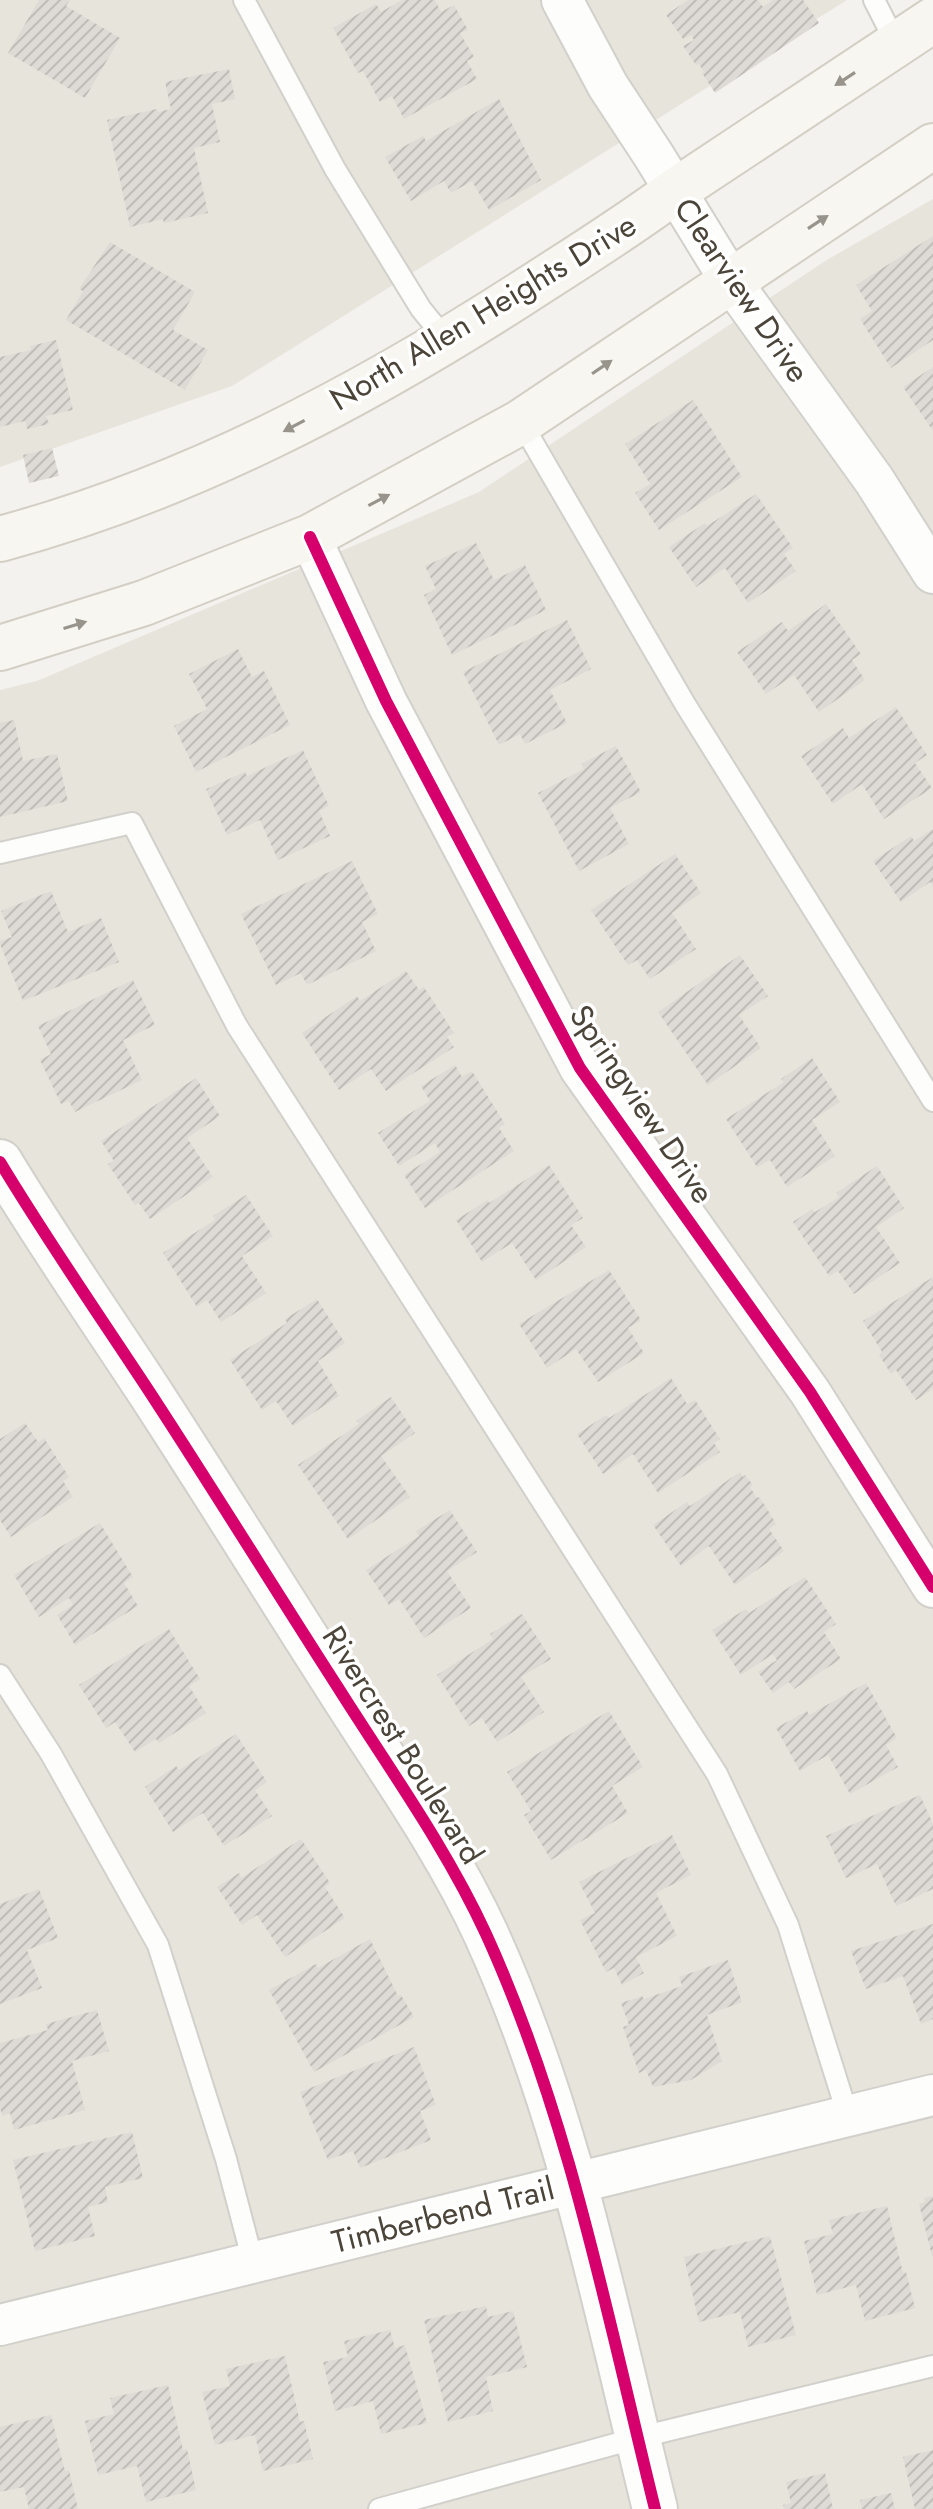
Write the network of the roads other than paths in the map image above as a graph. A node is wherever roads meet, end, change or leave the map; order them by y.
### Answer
1 (244, 0) edge
2 (562, 0) edge
3 (874, 0) edge
4 (933, 20) edge
5 (897, 45) junction
6 (933, 146) edge
7 (675, 191) junction
8 (730, 280) junction
9 (447, 341) junction
10 (521, 422) junction
11 (310, 537) junction
12 (0, 539) edge
13 (933, 573) edge
14 (0, 648) edge
15 (0, 853) edge
16 (933, 1101) edge
17 (0, 1162) edge
18 (933, 1587) edge
19 (0, 1675) edge
20 (933, 2095) edge
21 (848, 2116) junction
22 (574, 2183) junction
23 (253, 2262) junction
24 (0, 2325) edge
25 (933, 2366) edge
26 (637, 2438) junction
27 (379, 2509) edge
28 (655, 2509) edge

1 - 9 lane
2 - 7 street, Clearview Drive
3 - 5 lane
4 - 5 main road, North Allen Heights Drive
5 -> 7 main road, North Allen Heights Drive
8 -> 6 main road
7 - 8 street, Clearview Drive
7 - 9 main road, North Allen Heights Drive
10 -> 8 main road
8 - 13 street, Clearview Drive
9 -> 12 main road, North Allen Heights Drive
11 -> 10 main road
10 - 16 lane
14 -> 11 main road
11 - 18 street, Springview Drive
15 - 21 lane
17 - 22 street, Rivercrest Boulevard
19 - 23 lane
20 - 21 street, Timberbend Trail
21 - 22 street, Timberbend Trail
22 - 23 street, Timberbend Trail
22 - 26 street, Rivercrest Boulevard
23 - 24 street, Timberbend Trail
25 - 26 lane
26 - 27 lane
26 - 28 street, Rivercrest Boulevard

